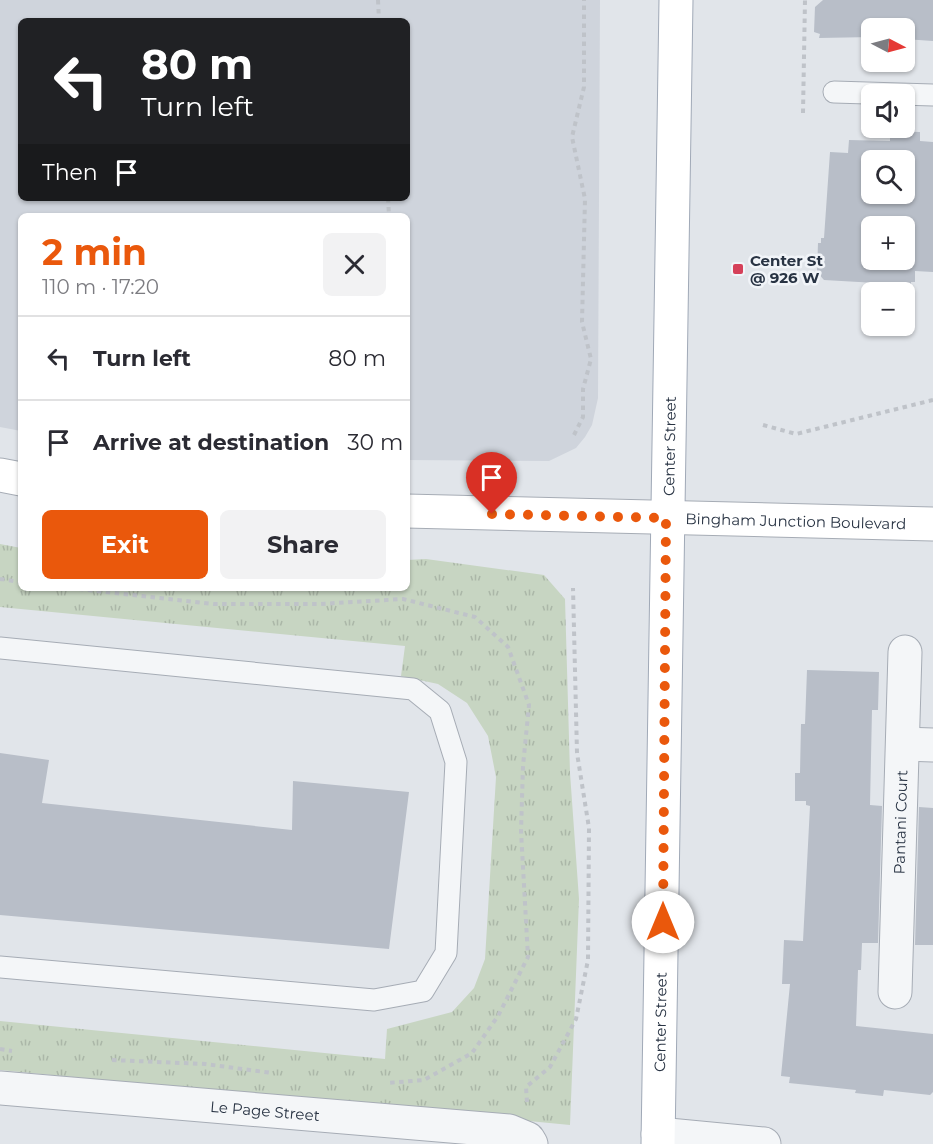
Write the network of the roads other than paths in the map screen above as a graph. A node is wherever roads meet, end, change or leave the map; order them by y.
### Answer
1 (676, 0) edge
2 (834, 92) dead end
3 (933, 95) edge
4 (0, 475) edge
5 (18, 478) edge
6 (410, 511) edge
7 (666, 518) junction
8 (933, 524) edge
9 (0, 648) edge
10 (905, 652) dead end
11 (918, 745) edge
12 (0, 967) edge
13 (895, 992) dead end
14 (0, 1088) edge
15 (658, 1139) edge
16 (530, 1142) edge
17 (764, 1144) edge

1 - 7 main road, Center Street
2 - 3 lane
4 - 5 main road
6 - 7 main road, Bingham Junction Boulevard
7 - 8 main road, Bingham Junction Boulevard
7 - 15 main road, Center Street
9 - 12 lane
10 - 11 street, Pantani Court
11 - 13 street, Pantani Court
14 - 16 street, Le Page Street
15 - 17 street

